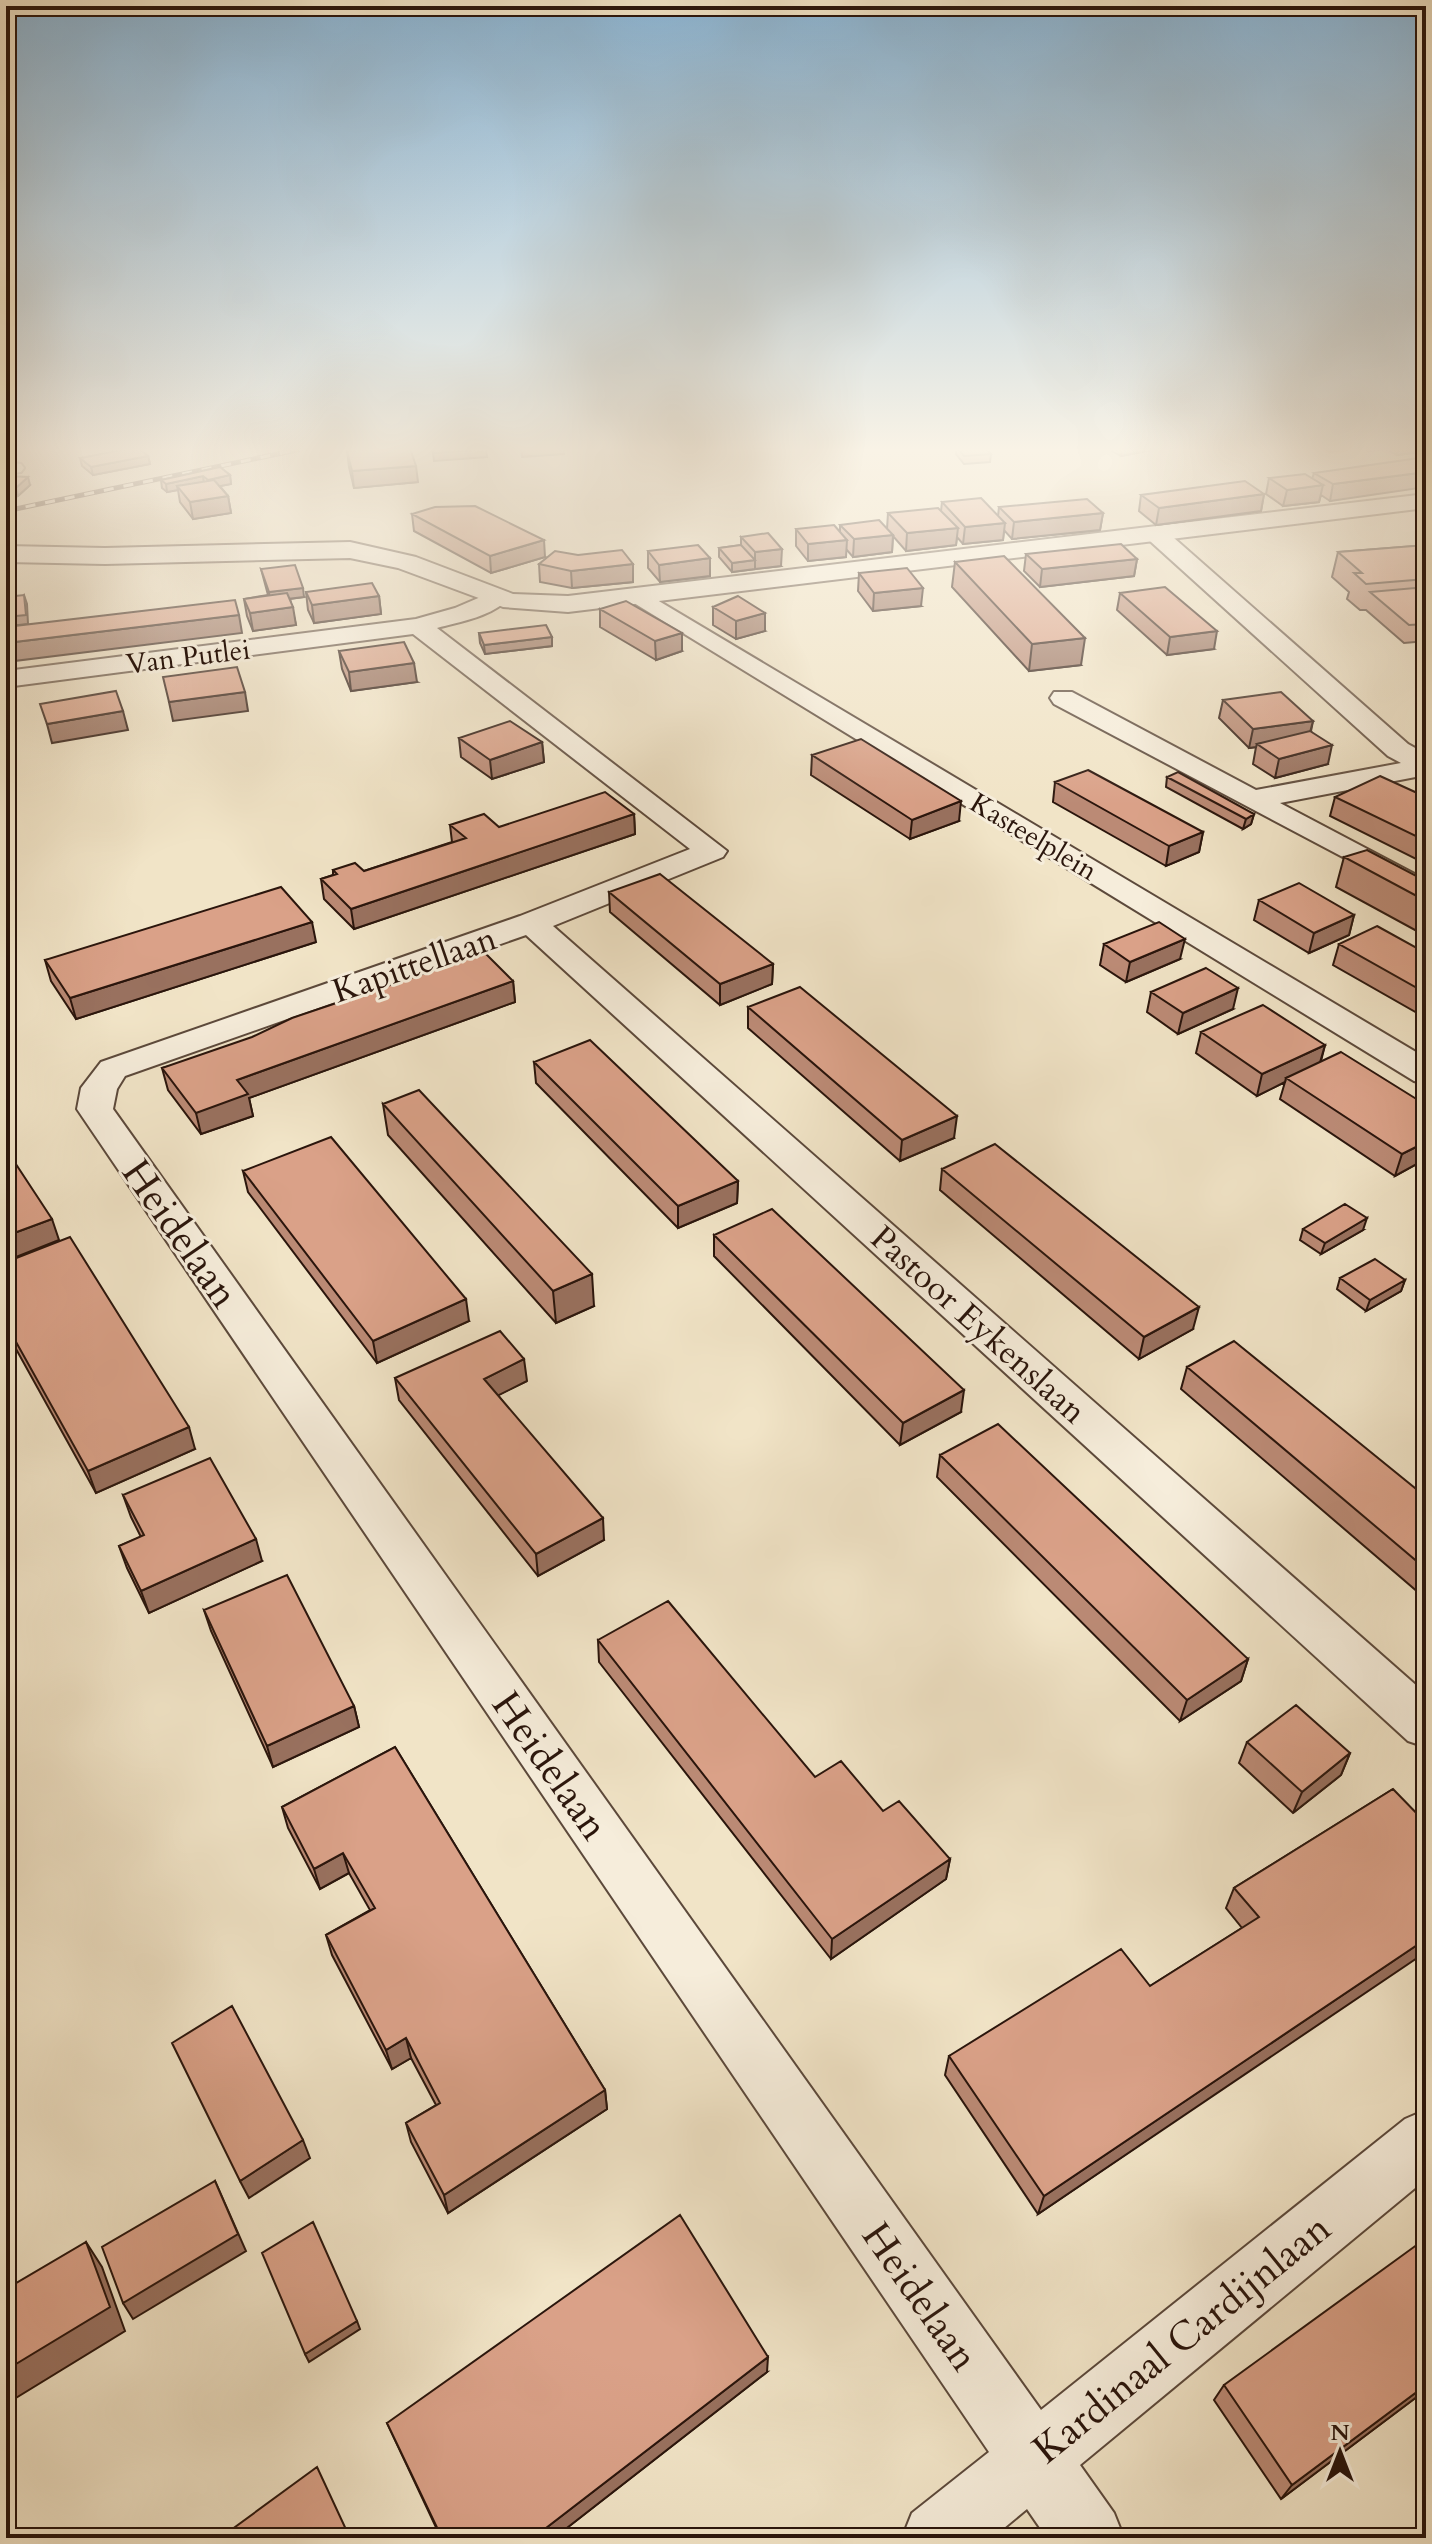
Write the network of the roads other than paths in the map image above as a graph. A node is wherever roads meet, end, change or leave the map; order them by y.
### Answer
1 (421, 567) edge
2 (902, 567) edge
3 (1192, 567) edge
4 (497, 597) junction
5 (642, 598) junction
6 (418, 626) junction
7 (6, 679) edge
8 (1063, 698) dead end
9 (1426, 766) edge
10 (1253, 799) junction
11 (1426, 892) edge
12 (531, 923) junction
13 (113, 1069) joint
14 (1426, 1073) edge
15 (1426, 1725) edge
16 (1426, 2140) edge
17 (1033, 2457) junction
18 (937, 2538) edge
19 (1089, 2538) edge

1 - 4 street
2 - 5 street
3 - 9 street
4 - 5 street
4 - 6 street, Van Putlei
5 - 14 street, Kasteelplein
6 - 7 street, Van Putlei
6 - 12 street, Kapittellaan
8 - 10 street
9 - 10 street
10 - 11 street
12 - 13 street, Kapittellaan
12 - 15 street, Pastoor Eykenslaan
13 - 17 street, Heidelaan
16 - 17 street, Kardinaal Cardijnlaan
17 - 18 street, Kardinaal Cardijnlaan
17 - 19 street

